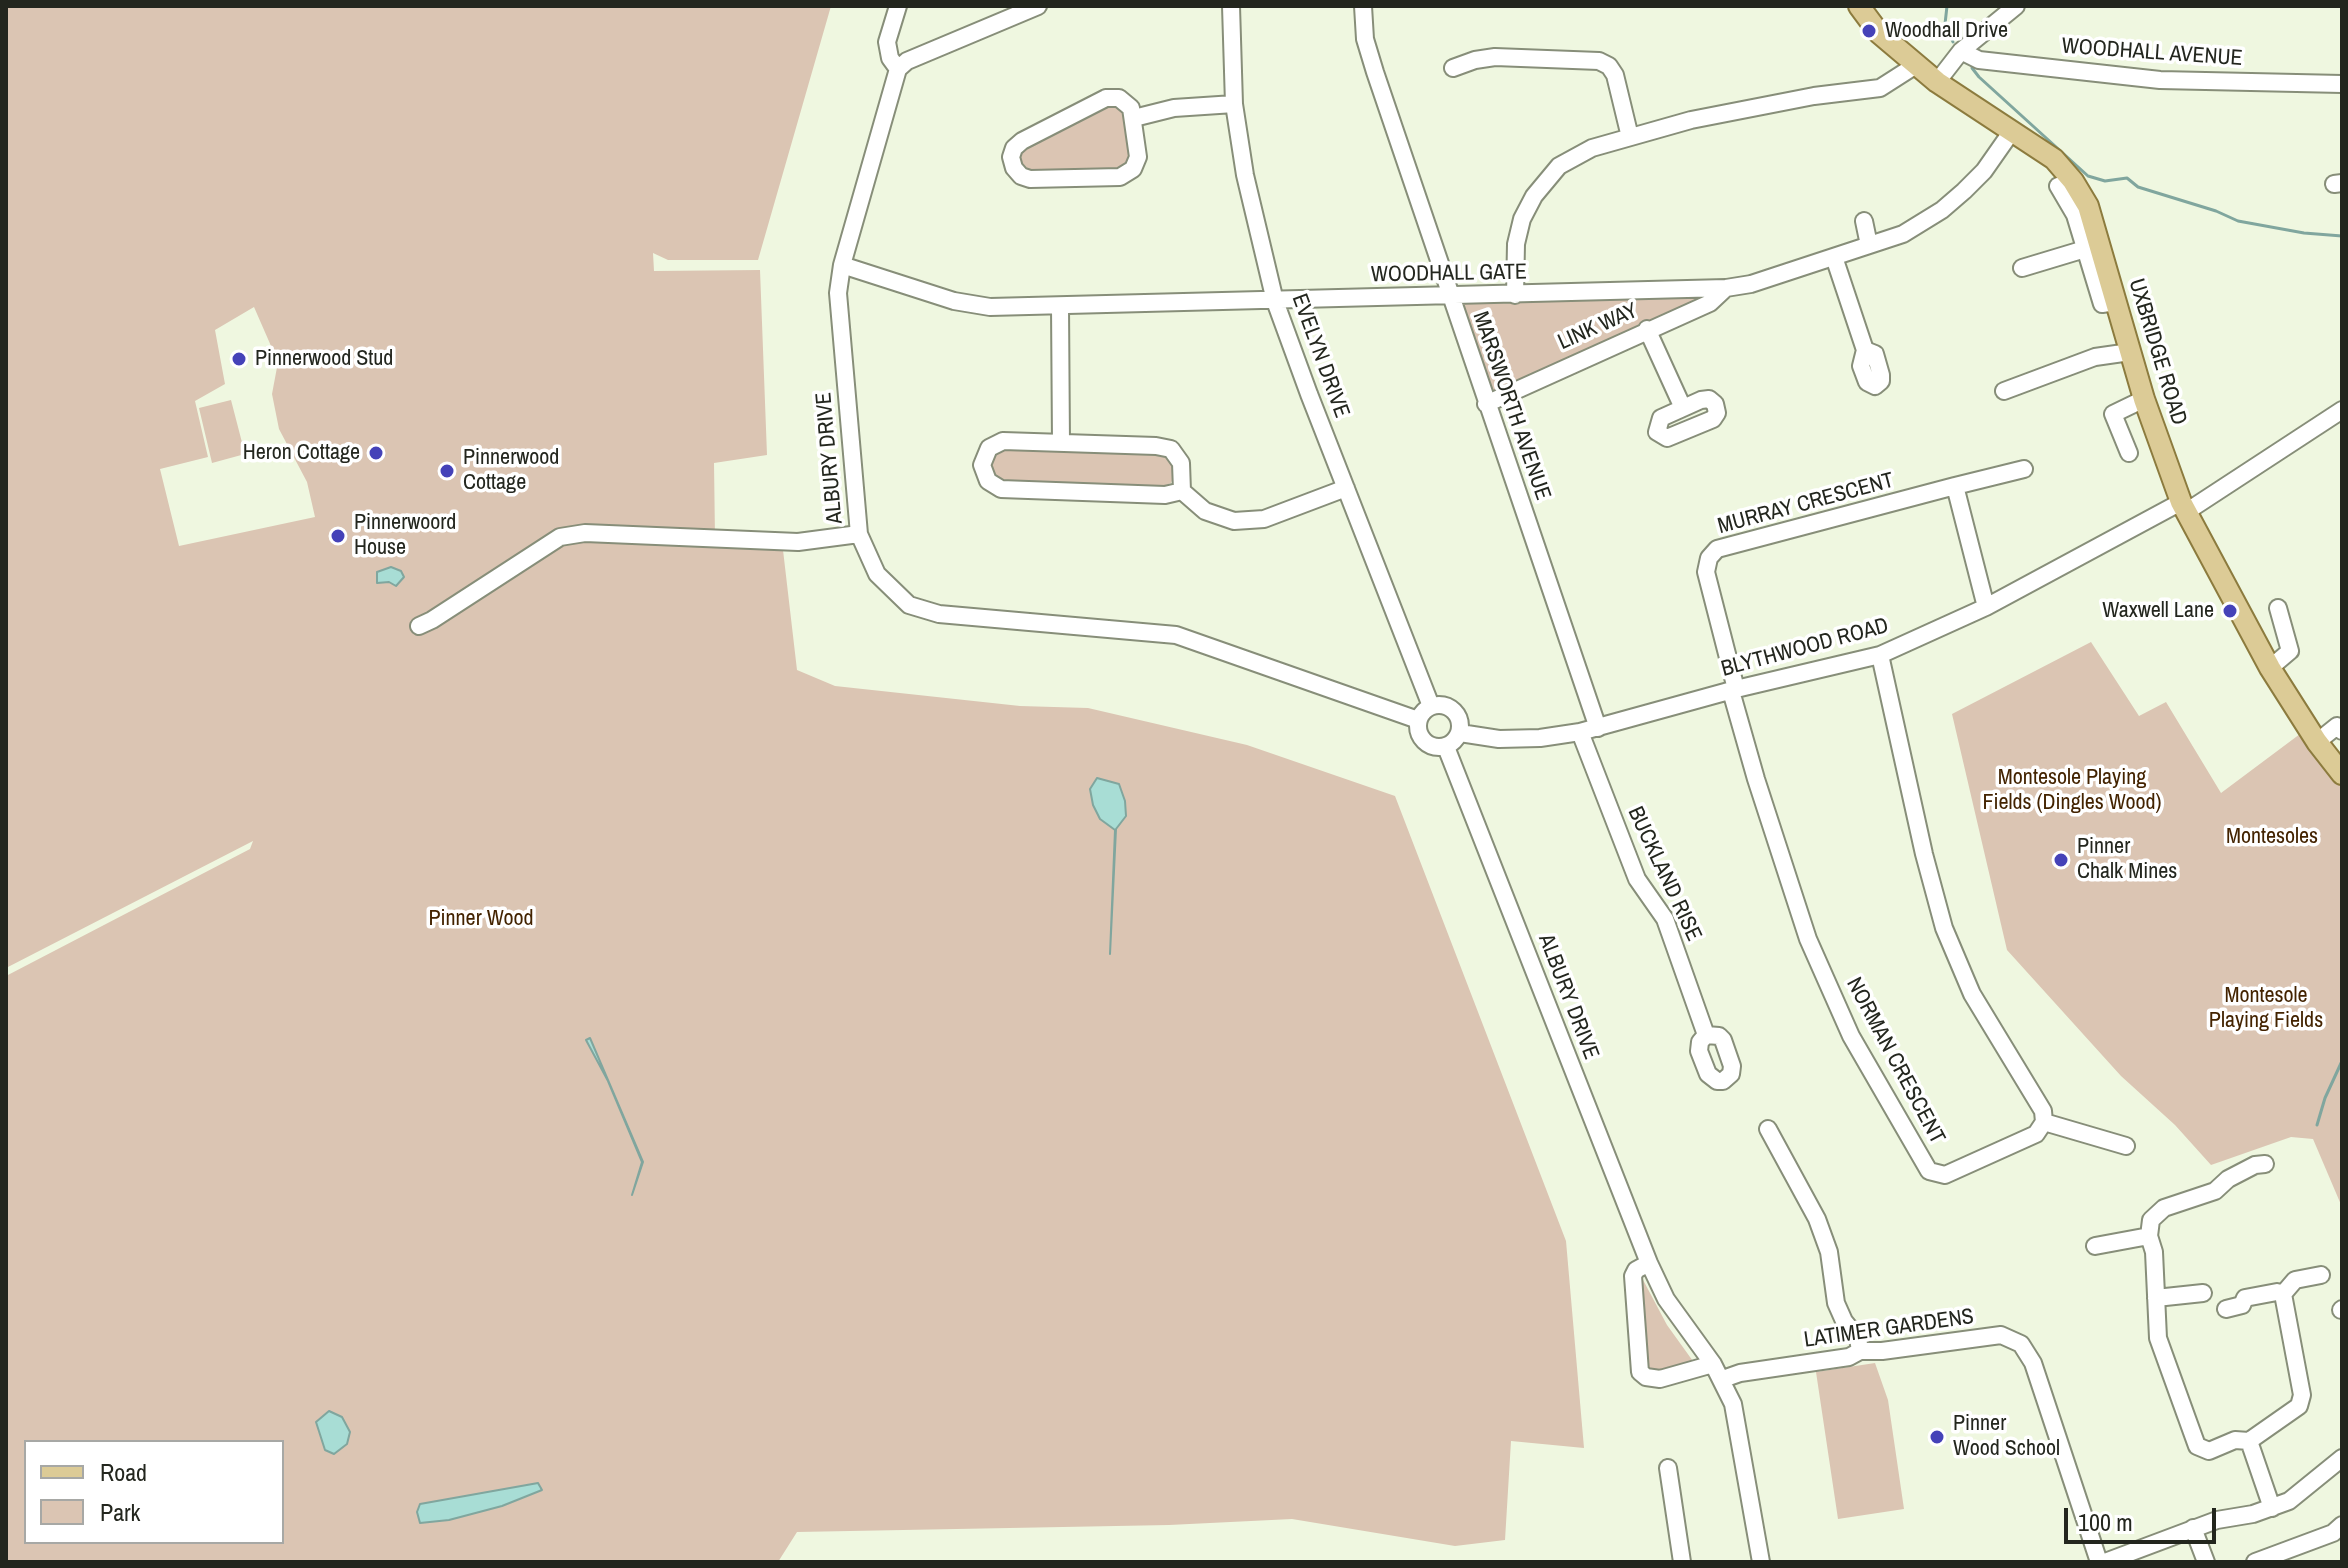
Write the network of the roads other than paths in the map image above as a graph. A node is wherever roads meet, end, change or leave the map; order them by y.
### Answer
1 (898, 6) edge
2 (1231, 6) edge
3 (1363, 6) edge
4 (1859, 6) edge
5 (2016, 6) edge
6 (1032, 7) edge
7 (1961, 51) junction
8 (1916, 65) junction
9 (1453, 68) dead end
10 (898, 69) junction
11 (1937, 82) junction
12 (2342, 84) edge
13 (1234, 104) junction
14 (1134, 118) junction
15 (2012, 131) junction
16 (1630, 137) junction
17 (2073, 181) junction
18 (1864, 221) dead end
19 (1869, 245) junction
20 (2085, 249) junction
21 (1834, 257) junction
22 (842, 265) junction
23 (2022, 268) dead end
24 (1726, 288) junction
25 (1671, 290) junction
26 (1515, 295) junction
27 (1450, 296) junction
28 (1275, 301) junction
29 (2116, 302) junction
30 (1060, 306) junction
31 (1678, 318) junction
32 (1647, 329) junction
33 (1865, 350) dead end
34 (2130, 352) junction
35 (2004, 391) dead end
36 (2144, 399) junction
37 (1486, 404) junction
38 (1683, 408) dead end
39 (2342, 410) edge
40 (1061, 443) junction
41 (2129, 453) dead end
42 (2024, 469) dead end
43 (1955, 486) junction
44 (1346, 488) junction
45 (1182, 491) junction
46 (2184, 507) junction
47 (859, 534) junction
48 (1986, 607) junction
49 (2278, 608) dead end
50 (419, 626) dead end
51 (1880, 655) junction
52 (2270, 668) junction
53 (1734, 690) junction
54 (1431, 706) junction
55 (1418, 720) junction
56 (1598, 728) junction
57 (2342, 731) edge
58 (1580, 732) junction
59 (1460, 733) junction
60 (2317, 742) junction
61 (1446, 747) junction
62 (2342, 774) edge
63 (1706, 1035) dead end
64 (2044, 1122) junction
65 (1768, 1129) dead end
66 (2122, 1140) dead end
67 (2265, 1164) dead end
68 (2149, 1236) junction
69 (2095, 1246) dead end
70 (1649, 1263) junction
71 (2321, 1275) dead end
72 (2203, 1293) dead end
73 (2283, 1294) junction
74 (2156, 1298) junction
75 (2226, 1309) dead end
76 (1860, 1351) junction
77 (1713, 1364) junction
78 (1723, 1379) junction
79 (2249, 1441) junction
80 (2342, 1458) edge
81 (1668, 1468) dead end
82 (2272, 1508) junction
83 (2342, 1525) edge
84 (2193, 1528) junction
85 (1682, 1562) edge
86 (1761, 1562) edge
87 (2099, 1562) edge
88 (2105, 1562) edge
89 (2206, 1562) edge
90 (2255, 1562) edge

1 - 10 street
2 - 13 street, EVELYN DRIVE
3 - 27 street, MARSWORTH AVENUE
4 - 8 main road, UXBRIDGE ROAD
5 - 7 street
6 - 10 street
7 - 11 street
7 - 12 street, WOODHALL AVENUE
8 - 11 main road, UXBRIDGE ROAD
8 - 16 street
9 - 16 street
10 - 22 street, ALBURY DRIVE
11 - 15 main road, UXBRIDGE ROAD
13 - 14 street
13 - 28 street, EVELYN DRIVE
14 - 14 street
15 - 17 main road, UXBRIDGE ROAD
15 - 19 street, WOODHALL GATE
16 - 26 street
17 - 20 street
17 - 29 main road, UXBRIDGE ROAD
18 - 19 street
19 - 21 street, WOODHALL GATE
20 - 23 street
20 - 29 street
21 - 24 street, WOODHALL GATE
21 - 33 street
22 - 30 street, WOODHALL GATE
22 - 47 street, ALBURY DRIVE
24 - 25 street, WOODHALL GATE
24 - 31 street, LINK WAY
25 - 26 street, WOODHALL GATE
25 - 31 street
26 - 27 street, WOODHALL GATE
27 - 28 street, WOODHALL GATE
27 - 37 street, MARSWORTH AVENUE
28 - 30 street, WOODHALL GATE
28 - 44 street, EVELYN DRIVE
29 - 34 main road, UXBRIDGE ROAD
30 - 40 street
31 - 32 street, LINK WAY
32 - 37 street, LINK WAY
32 - 38 street
34 - 35 street
34 - 36 main road, UXBRIDGE ROAD
36 - 41 street
36 - 46 main road, UXBRIDGE ROAD
37 - 56 street, MARSWORTH AVENUE
39 - 46 street
40 - 45 street
40 - 45 street
42 - 43 street, MURRAY CRESCENT
43 - 48 street
43 - 53 street, MURRAY CRESCENT
44 - 45 street
44 - 54 street, EVELYN DRIVE
46 - 48 street, BLYTHWOOD ROAD
46 - 52 main road, UXBRIDGE ROAD
47 - 50 street
47 - 55 street, ALBURY DRIVE
48 - 51 street, BLYTHWOOD ROAD
49 - 52 street
51 - 53 street, BLYTHWOOD ROAD
51 - 64 street
52 - 60 main road, UXBRIDGE ROAD
53 - 56 street, BLYTHWOOD ROAD
53 - 64 street, NORMAN CRESCENT
54 - 55 street
54 - 59 street
55 - 61 street
56 - 58 street, BLYTHWOOD ROAD
57 - 60 street
58 - 59 street, BLYTHWOOD ROAD
58 - 63 street, BUCKLAND RISE
59 - 61 street
60 - 62 main road, UXBRIDGE ROAD
61 - 70 street, ALBURY DRIVE
64 - 66 street
65 - 76 street
67 - 68 street
68 - 69 street
68 - 74 street
70 - 77 street, ALBURY DRIVE
70 - 77 street
71 - 73 street
72 - 74 street
73 - 75 street
73 - 79 street
74 - 79 street
76 - 78 street, LATIMER GARDENS
76 - 87 street, LATIMER GARDENS
77 - 78 street, ALBURY DRIVE
78 - 86 street, ALBURY DRIVE
79 - 82 street
80 - 82 street
81 - 85 street
82 - 84 street
83 - 90 street
84 - 88 street
84 - 89 street

